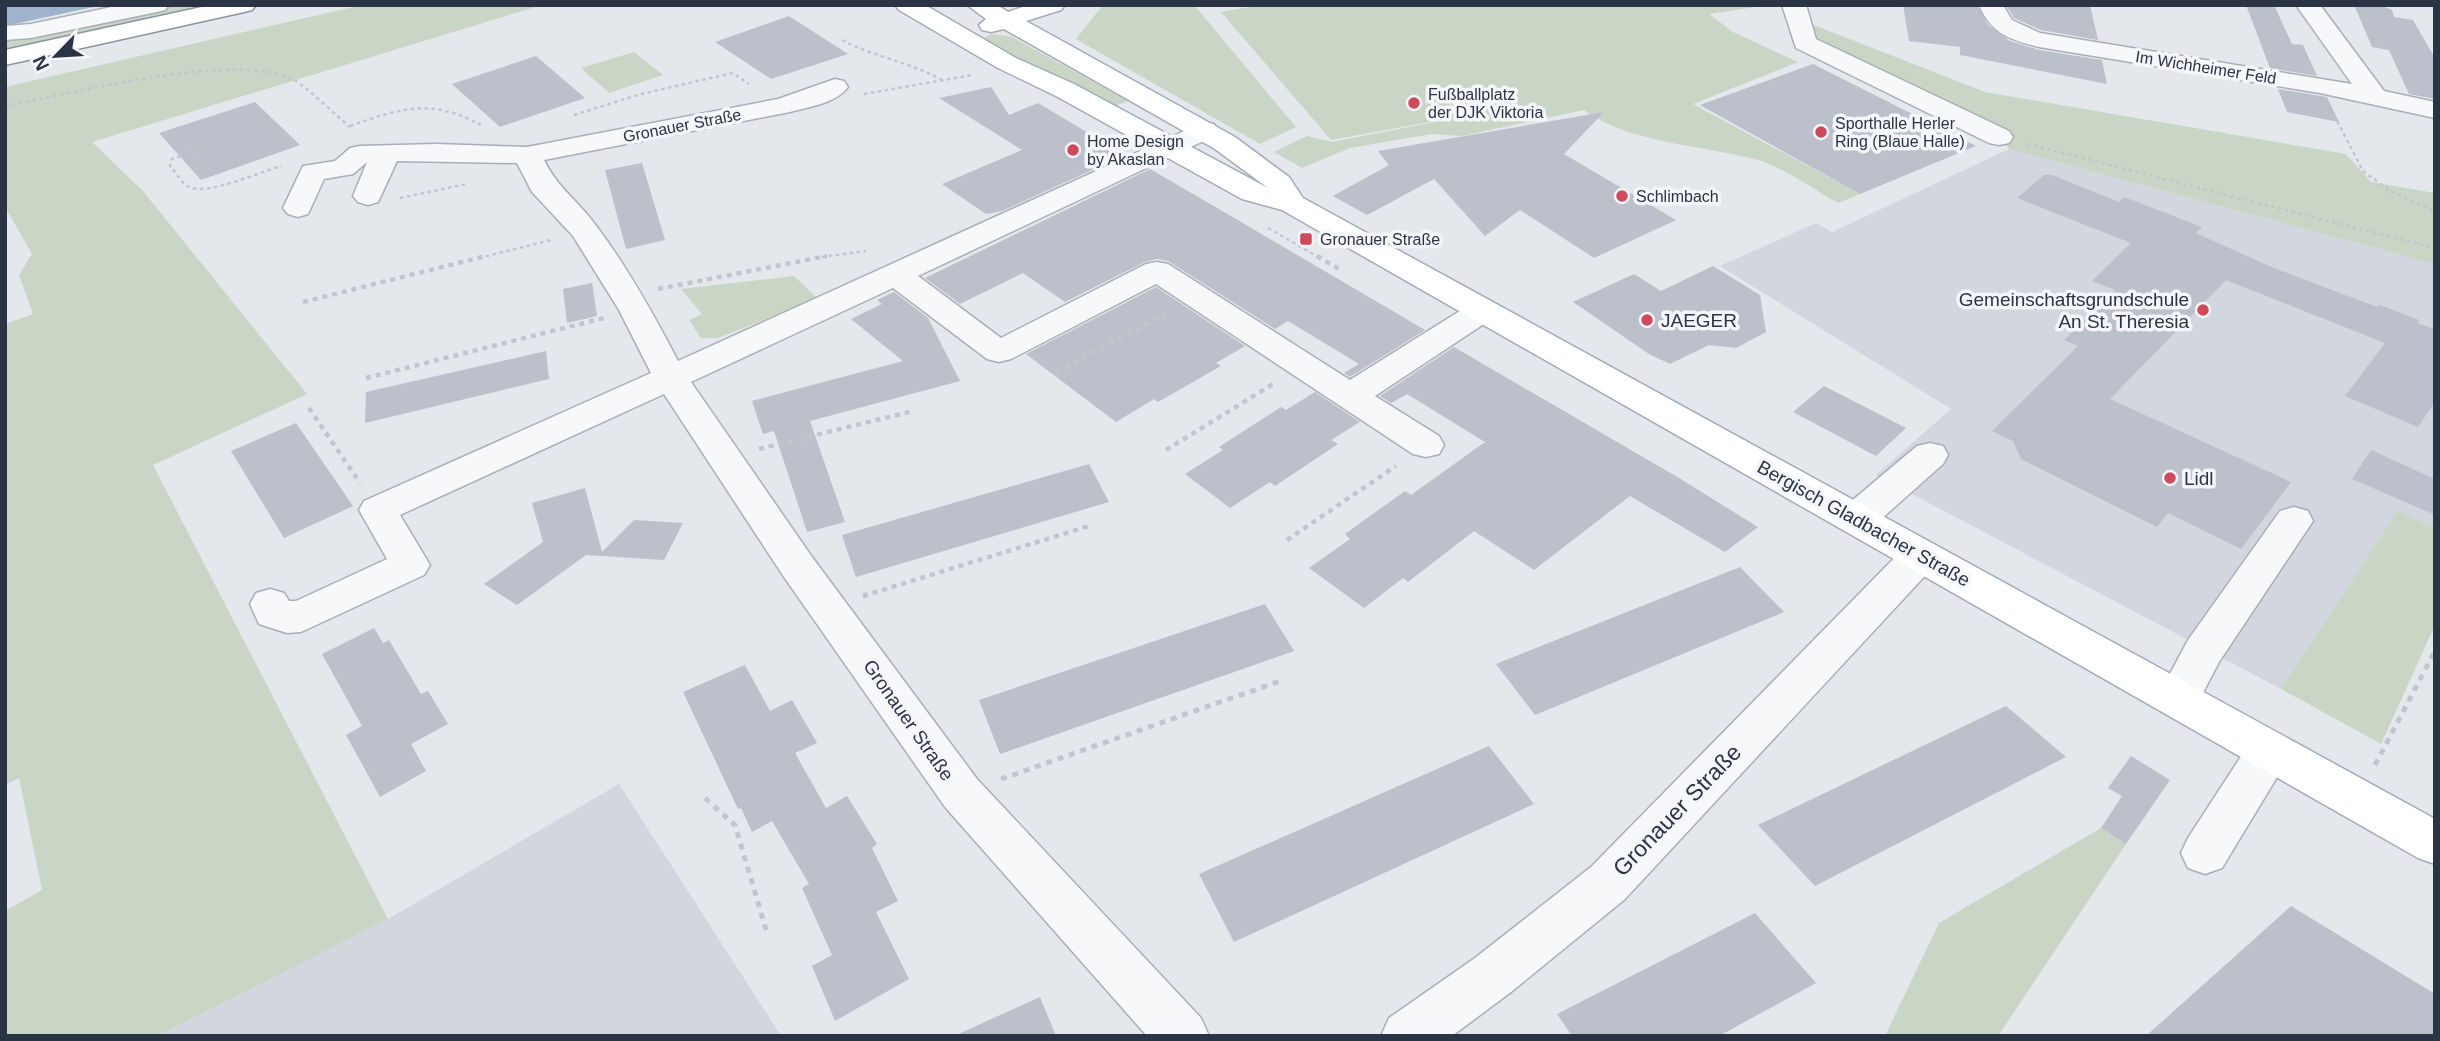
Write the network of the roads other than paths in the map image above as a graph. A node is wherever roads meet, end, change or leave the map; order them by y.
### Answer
1 (157, 5) edge
2 (244, 5) edge
3 (906, 5) edge
4 (1053, 5) edge
5 (1077, 5) edge
6 (1794, 5) edge
7 (1991, 5) edge
8 (2308, 5) edge
9 (994, 11) edge
10 (951, 31) junction
11 (5, 33) edge
12 (1059, 49) junction
13 (5, 58) edge
14 (835, 87) road end
15 (2374, 96) junction
16 (2435, 110) edge
17 (1204, 130) junction
18 (1999, 136) road end
19 (1169, 147) junction
20 (451, 152) junction
21 (373, 153) junction
22 (521, 160) junction
23 (439, 186) road end
24 (379, 198) road end
25 (1292, 204) junction
26 (298, 208) dead end
27 (887, 262) junction
28 (1482, 311) junction
29 (670, 377) junction
30 (1350, 396) junction
31 (1426, 445) road end
32 (1930, 455) dead end
33 (1856, 519) junction
34 (2294, 520) dead end
35 (1921, 555) junction
36 (270, 604) dead end
37 (2178, 700) junction
38 (2269, 751) junction
39 (2435, 843) edge
40 (2205, 853) dead end
41 (1182, 1036) edge
42 (1408, 1036) edge

1 - 11 street
2 - 13 main road
3 - 10 main road, Bergisch Gladbacher Straße
4 - 9 main road
5 - 12 main road
6 - 18 street
7 - 15 street, Im Wichheimer Feld
8 - 15 street
9 - 10 main road
9 - 12 main road, Bergisch Gladbacher Straße
10 - 19 main road, Bergisch Gladbacher Straße
12 - 17 main road, Bergisch Gladbacher Straße
14 - 22 street, Gronauer Straße
15 - 16 street, Im Wichheimer Feld
17 - 19 street
17 - 25 main road, Bergisch Gladbacher Straße
19 - 25 main road, Bergisch Gladbacher Straße
19 - 27 street
20 - 21 street, Gronauer Straße
20 - 22 street, Gronauer Straße
20 - 23 street
21 - 24 street
21 - 26 street
22 - 29 street, Gronauer Straße
25 - 28 main road, Bergisch Gladbacher Straße
27 - 29 street
27 - 30 street
28 - 30 street
28 - 33 main road, Bergisch Gladbacher Straße
29 - 36 street
29 - 41 street, Gronauer Straße
30 - 31 street
32 - 33 street
33 - 35 main road, Bergisch Gladbacher Straße
34 - 37 street
35 - 37 main road, Bergisch Gladbacher Straße
35 - 42 street, Gronauer Straße
37 - 38 main road, Bergisch Gladbacher Straße
38 - 39 main road, Bergisch Gladbacher Straße
38 - 40 street

